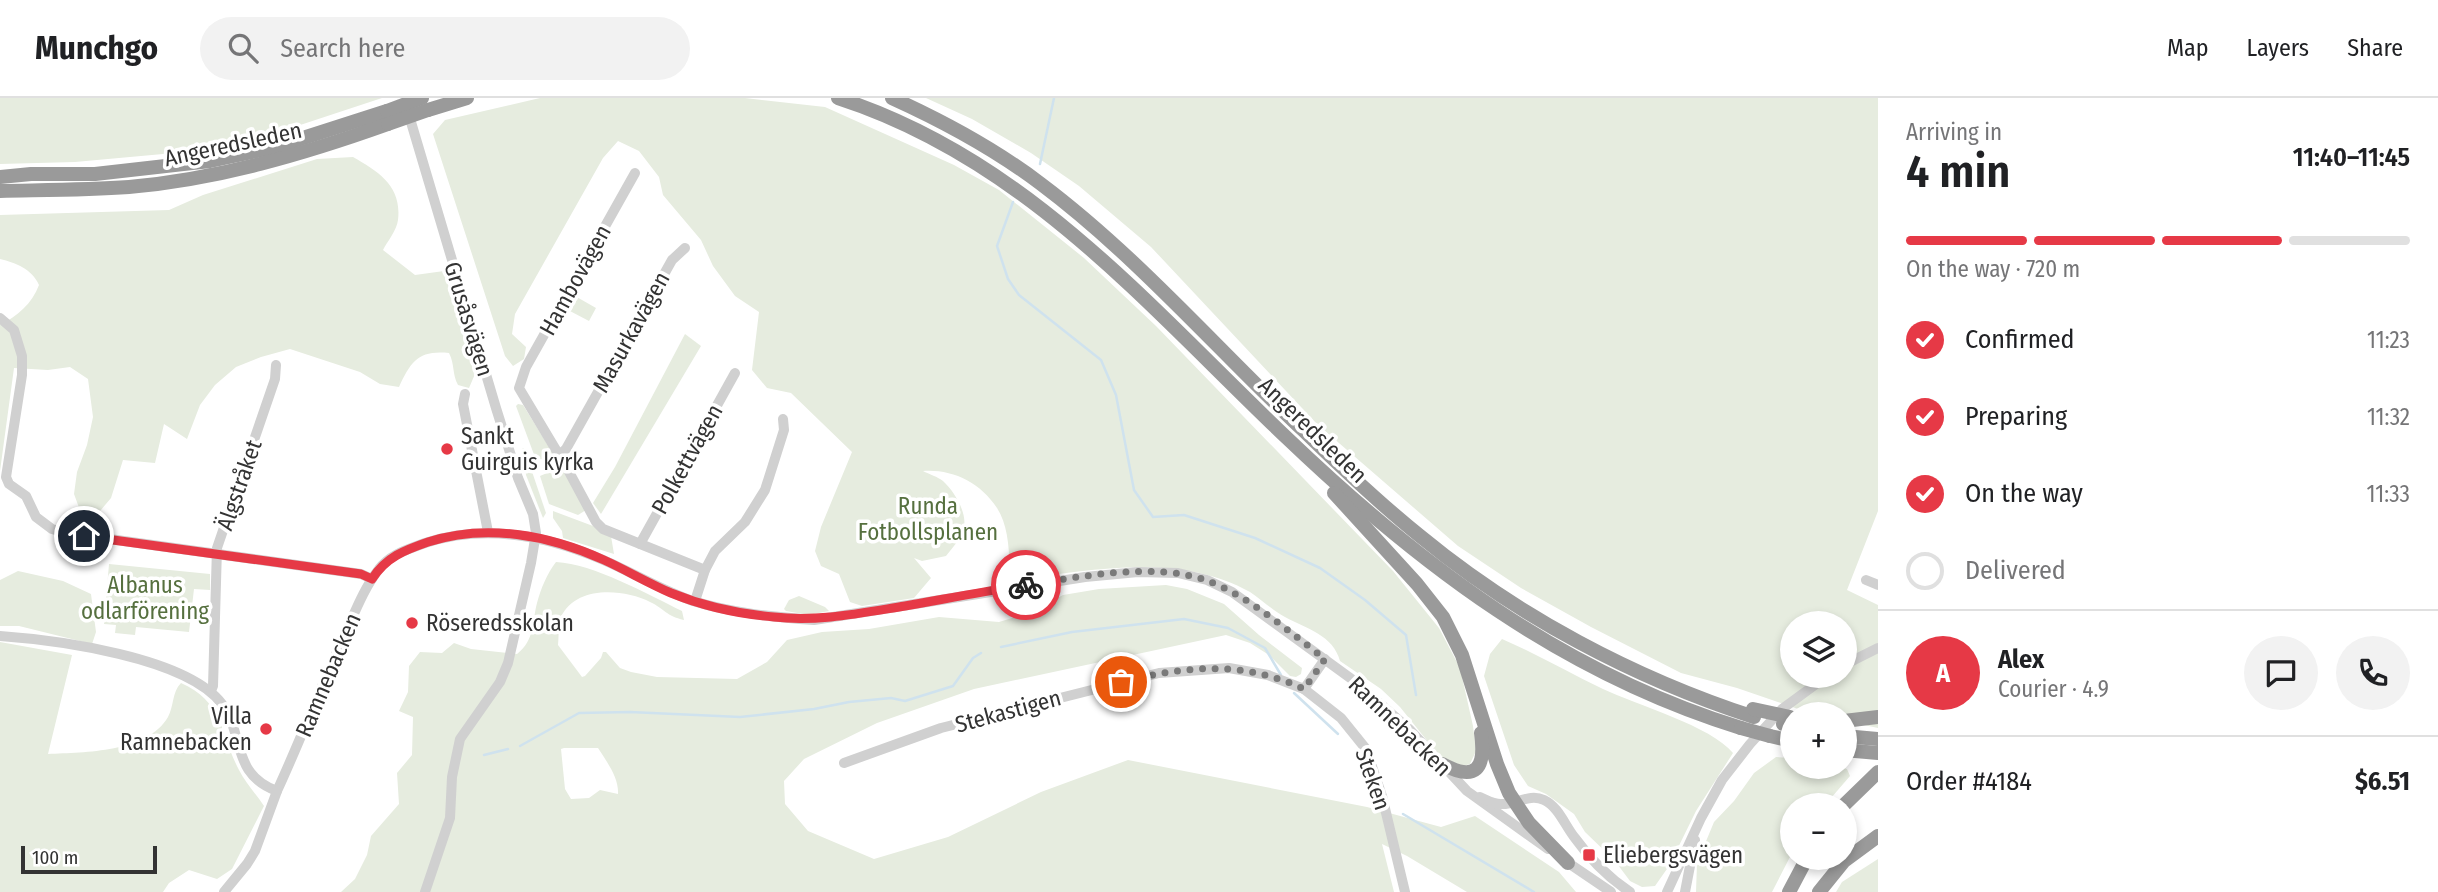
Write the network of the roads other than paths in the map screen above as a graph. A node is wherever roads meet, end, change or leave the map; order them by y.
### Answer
1 (404, 98) edge
2 (467, 98) edge
3 (838, 98) edge
4 (892, 98) edge
5 (425, 104) edge
6 (388, 117) junction
7 (635, 173) dead end
8 (0, 177) edge
9 (0, 191) edge
10 (685, 248) dead end
11 (0, 318) edge
12 (276, 365) dead end
13 (735, 373) dead end
14 (465, 394) dead end
15 (783, 419) dead end
16 (1286, 437) junction
17 (559, 455) junction
18 (488, 532) junction
19 (536, 538) junction
20 (639, 544) junction
21 (216, 555) junction
22 (705, 569) junction
23 (372, 579) junction
24 (1866, 580) dead end
25 (1878, 585) edge
26 (695, 601) junction
27 (0, 636) edge
28 (1878, 648) edge
29 (1857, 658) edge
30 (1325, 659) junction
31 (1811, 688) edge
32 (1304, 689) junction
33 (211, 691) junction
34 (1477, 704) junction
35 (1878, 718) edge
36 (1780, 719) edge
37 (1857, 720) edge
38 (1857, 737) edge
39 (1780, 738) edge
40 (1878, 739) edge
41 (1857, 751) edge
42 (1878, 753) edge
43 (844, 763) dead end
44 (1442, 764) junction
45 (1878, 772) edge
46 (277, 791) junction
47 (1467, 791) junction
48 (1857, 793) edge
49 (1514, 802) junction
50 (1697, 830) junction
51 (1878, 836) edge
52 (1568, 863) junction
53 (1801, 870) edge
54 (1790, 890) edge
55 (224, 892) edge
56 (425, 892) edge
57 (1405, 892) edge
58 (1611, 892) edge
59 (1630, 892) edge
60 (1667, 892) edge
61 (1687, 892) edge
62 (1819, 892) edge

1 - 19 street, Grusåsvägen
2 - 5 highway, Angeredsleden
3 - 16 highway, Angeredsleden
4 - 36 highway, Angeredsleden, bridge
5 - 6 highway, Angeredsleden, bridge
6 - 8 highway, Angeredsleden
6 - 9 highway, Angeredsleden
7 - 17 street, Hambovägen
10 - 17 street, Masurkavägen
11 - 21 street
12 - 21 street, Älgstråket
13 - 20 street, Polkettvägen
14 - 18 street
15 - 22 street
16 - 34 highway
16 - 39 highway, Angeredsleden, bridge
17 - 20 street
18 - 19 street, Ramnebacken
18 - 23 street, Ramnebacken
19 - 26 street, Ramnebacken
19 - 56 street
20 - 22 street
21 - 23 street
21 - 33 street, Älgstråket
22 - 26 street
23 - 46 street, Ramnebacken
24 - 25 street
26 - 30 street, Ramnebacken
27 - 33 street
28 - 29 street
30 - 32 street
30 - 44 street, Ramnebacken
31 - 50 street
32 - 43 street, Stekastigen
32 - 57 street, Steken
33 - 46 street
34 - 44 highway
34 - 49 highway
35 - 37 highway
38 - 40 highway
41 - 42 highway
44 - 47 street, Ramnebacken
45 - 48 highway
46 - 55 street, Ramnebacken
47 - 49 street, Ramnebacken
47 - 52 street, Ramnebacken
49 - 52 highway
49 - 59 street, Ramnebacken
50 - 60 street
50 - 61 street
51 - 62 highway
52 - 58 street, Ramnebacken
53 - 54 highway

